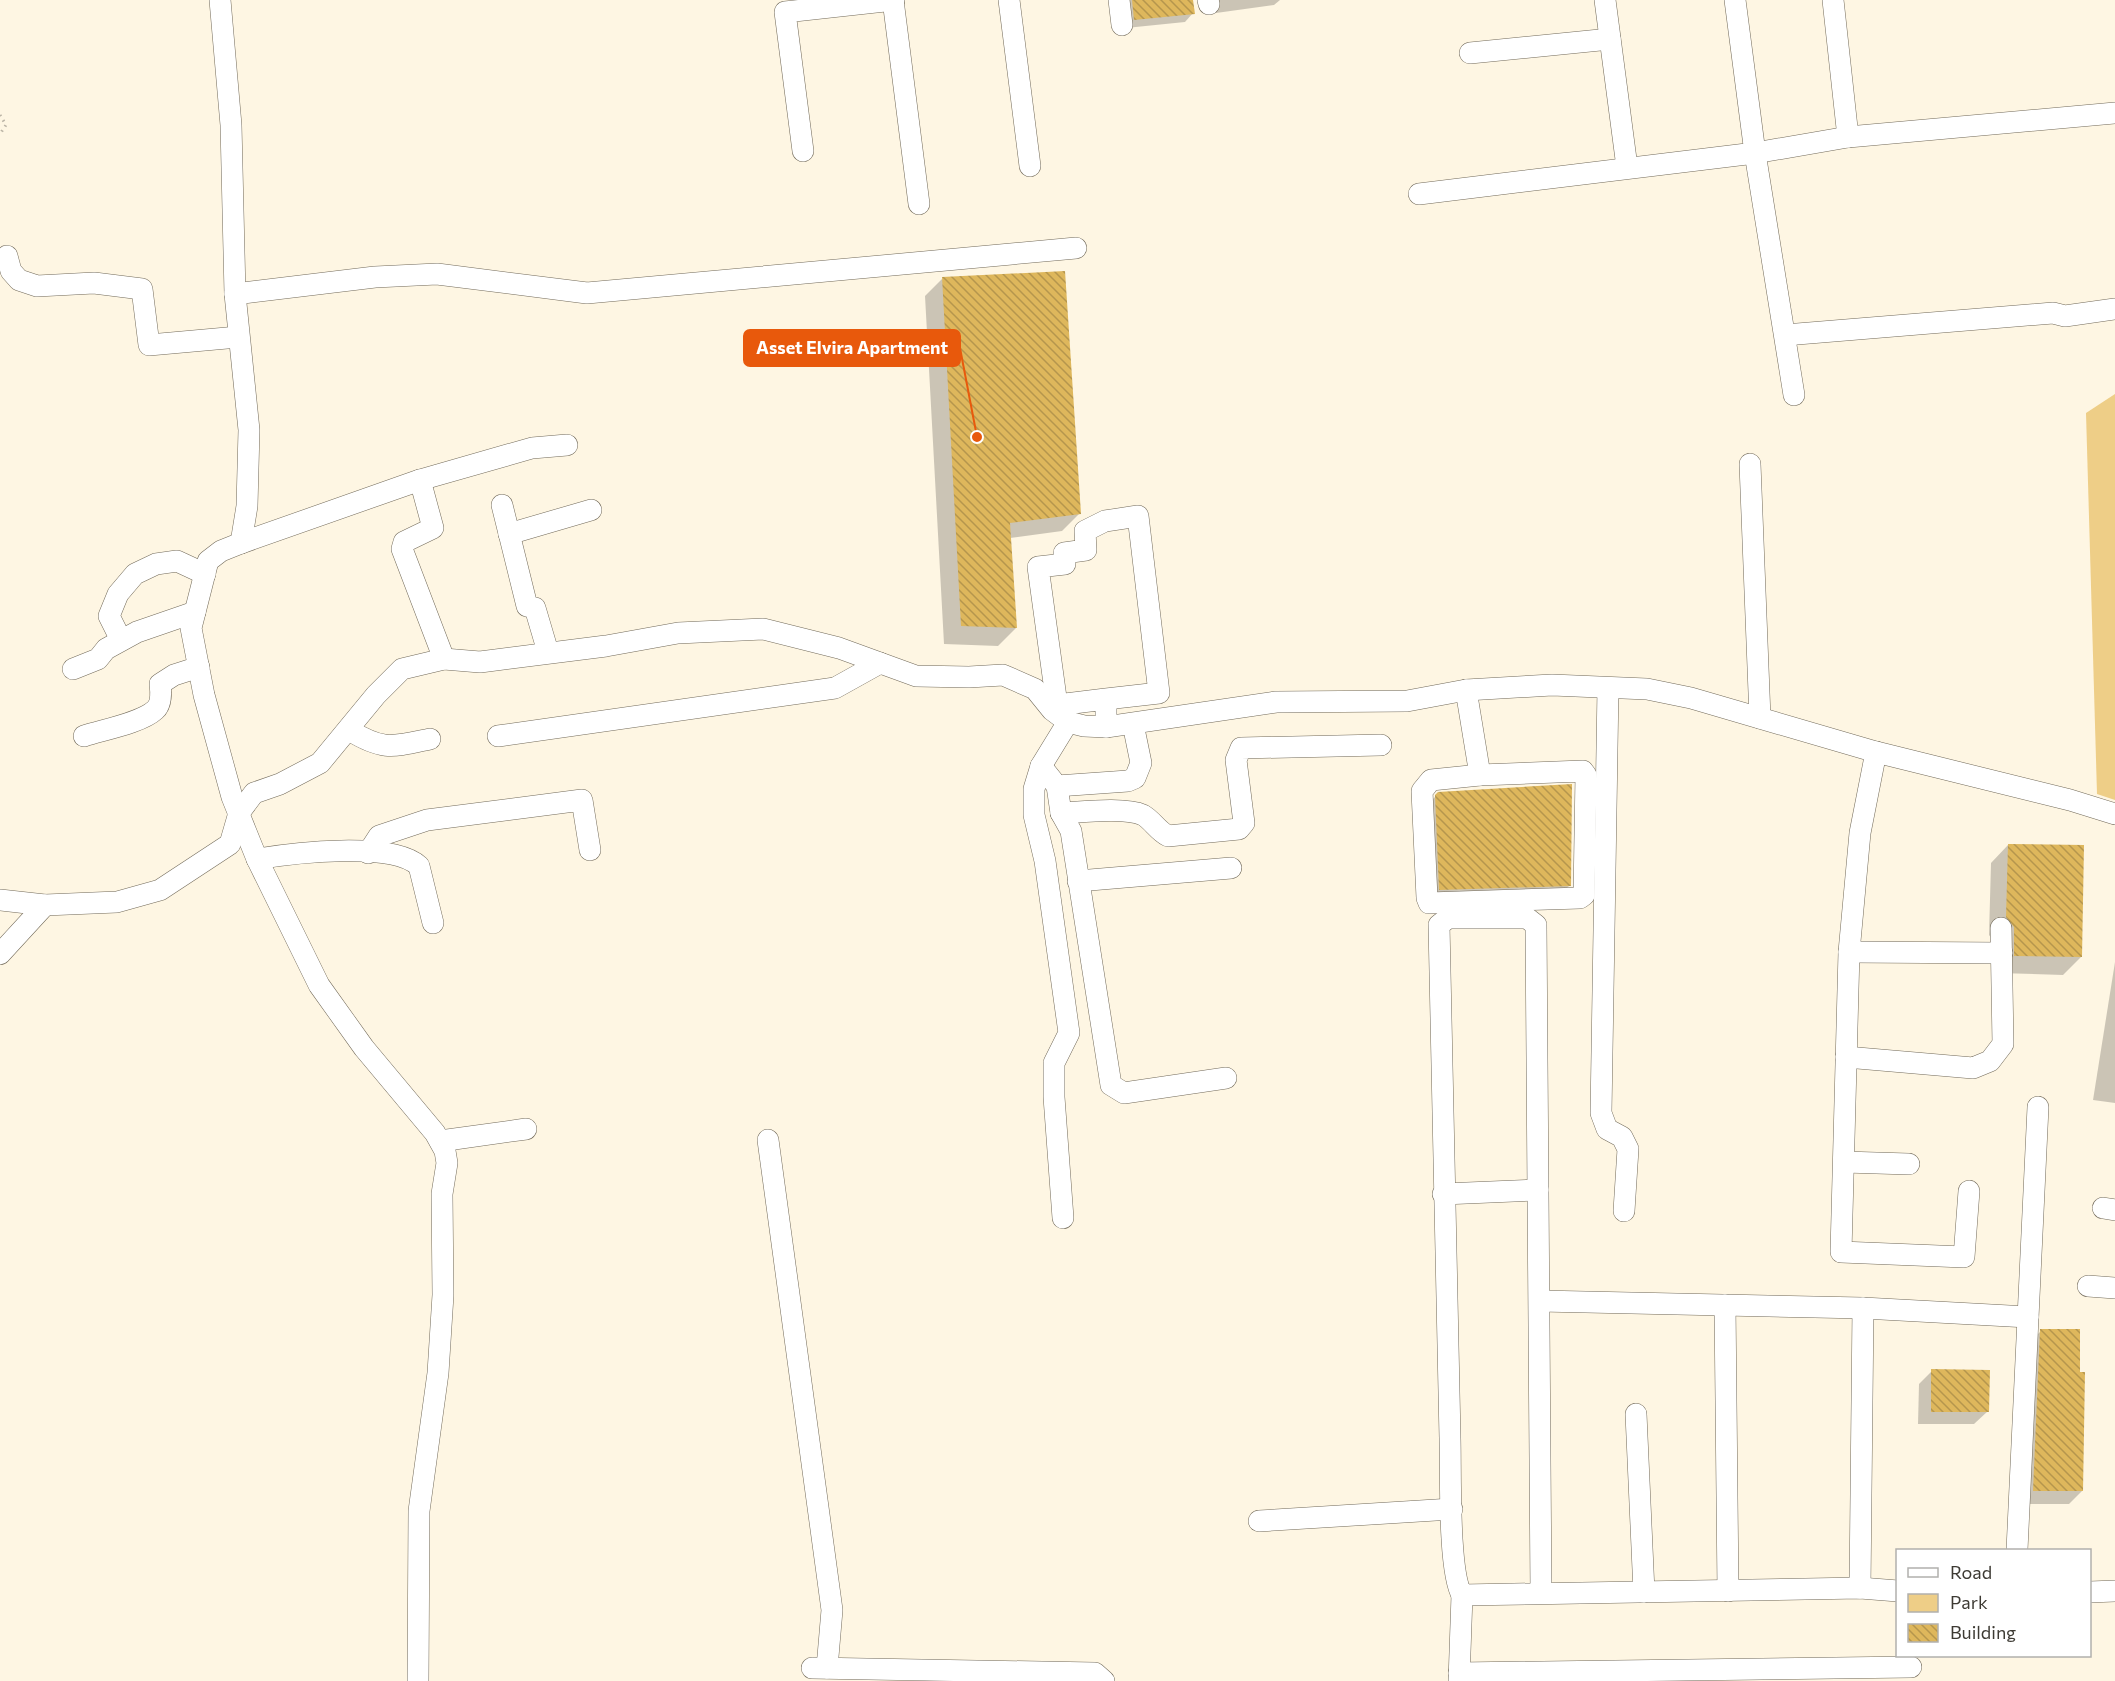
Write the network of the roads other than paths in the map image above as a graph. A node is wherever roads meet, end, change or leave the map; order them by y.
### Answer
1 (220, 0) edge
2 (894, 0) edge
3 (1009, 0) edge
4 (1119, 0) edge
5 (1605, 0) edge
6 (1735, 0) edge
7 (1833, 0) edge
8 (1122, 25) dead end
9 (1610, 39) junction
10 (1470, 53) dead end
11 (2115, 113) edge
12 (1848, 137) junction
13 (802, 151) dead end
14 (1755, 153) junction
15 (1030, 166) dead end
16 (1627, 167) junction
17 (1419, 194) dead end
18 (919, 204) dead end
19 (1076, 248) dead end
20 (8, 256) dead end
21 (235, 294) junction
22 (2115, 309) edge
23 (1785, 335) junction
24 (238, 337) junction
25 (1794, 394) dead end
26 (567, 445) dead end
27 (1750, 464) dead end
28 (420, 480) junction
29 (502, 505) dead end
30 (591, 510) dead end
31 (509, 534) junction
32 (241, 543) junction
33 (205, 574) junction
34 (195, 612) junction
35 (121, 640) junction
36 (548, 652) junction
37 (444, 659) junction
38 (880, 663) junction
39 (199, 667) junction
40 (73, 669) dead end
41 (1608, 688) junction
42 (1466, 690) junction
43 (1107, 699) junction
44 (1760, 718) junction
45 (1068, 722) junction
46 (1133, 724) junction
47 (1106, 727) junction
48 (349, 730) junction
49 (84, 736) dead end
50 (498, 736) dead end
51 (430, 739) dead end
52 (1381, 745) dead end
53 (1876, 752) junction
54 (1041, 766) junction
55 (1480, 775) junction
56 (1057, 786) junction
57 (239, 813) junction
58 (1061, 813) junction
59 (2115, 814) edge
60 (590, 850) dead end
61 (368, 853) junction
62 (257, 859) junction
63 (1231, 868) dead end
64 (1078, 881) junction
65 (0, 900) edge
66 (45, 905) junction
67 (434, 923) dead end
68 (2001, 928) dead end
69 (1849, 952) junction
70 (2002, 953) junction
71 (0, 954) edge
72 (1846, 1057) junction
73 (1226, 1078) dead end
74 (2038, 1107) dead end
75 (526, 1130) dead end
76 (768, 1140) dead end
77 (440, 1141) junction
78 (1844, 1162) junction
79 (1909, 1164) dead end
80 (1538, 1190) junction
81 (1969, 1191) dead end
82 (1443, 1194) junction
83 (1624, 1211) dead end
84 (1063, 1218) dead end
85 (2088, 1286) dead end
86 (2115, 1288) edge
87 (1540, 1301) junction
88 (1725, 1305) junction
89 (1863, 1308) junction
90 (2028, 1317) junction
91 (1636, 1414) dead end
92 (1452, 1509) junction
93 (1259, 1521) dead end
94 (2017, 1549) edge
95 (1860, 1588) junction
96 (1728, 1591) junction
97 (1896, 1591) edge
98 (2115, 1591) edge
99 (1541, 1592) junction
100 (1644, 1592) junction
101 (2091, 1592) edge
102 (1462, 1595) junction
103 (1911, 1668) edge
104 (1459, 1677) edge
105 (418, 1681) edge
106 (1104, 1681) edge

1 - 21 street
2 - 13 street
2 - 18 street
3 - 15 street
4 - 8 street
5 - 9 street
6 - 14 street
7 - 12 street
9 - 10 street
9 - 16 street
11 - 12 street
12 - 14 street
14 - 16 street
14 - 23 street
16 - 17 street
19 - 21 street
20 - 24 street
21 - 24 street
22 - 23 street
23 - 25 street
24 - 32 street
26 - 28 street
27 - 44 street
28 - 32 street
28 - 37 street
29 - 31 street
30 - 31 street
31 - 36 street
32 - 33 street
33 - 34 street
33 - 35 street
34 - 35 street
34 - 39 street
35 - 40 street
36 - 37 street
36 - 38 street
37 - 48 street
38 - 45 street
38 - 50 street
39 - 49 street
39 - 57 street
41 - 42 street
41 - 44 street
41 - 83 street
42 - 46 street
42 - 55 street
43 - 43 street
43 - 47 street
44 - 53 street
45 - 47 street
45 - 54 street
46 - 47 street
46 - 56 street
48 - 51 street
48 - 57 street
52 - 58 street
53 - 59 street
53 - 69 street
54 - 56 street
54 - 84 street
55 - 55 street
56 - 58 street
57 - 62 street
57 - 66 street
58 - 64 street
60 - 61 street
61 - 62 street
61 - 67 street
62 - 77 street
63 - 64 street
64 - 73 street
65 - 66 street
66 - 71 street
68 - 70 street
69 - 70 street
69 - 72 street
70 - 72 street
72 - 78 street
74 - 90 street
75 - 77 street
76 - 106 street
77 - 105 street
78 - 79 street
78 - 81 street
80 - 82 street
80 - 82 street
80 - 87 street
82 - 92 street
85 - 86 street
87 - 88 street
87 - 99 street
88 - 89 street
88 - 96 street
89 - 90 street
89 - 95 street
90 - 94 street
91 - 100 street
92 - 93 street
92 - 102 street
95 - 96 street
95 - 97 street
96 - 100 street
98 - 101 street
99 - 100 street
99 - 102 street
102 - 104 street
103 - 104 street

